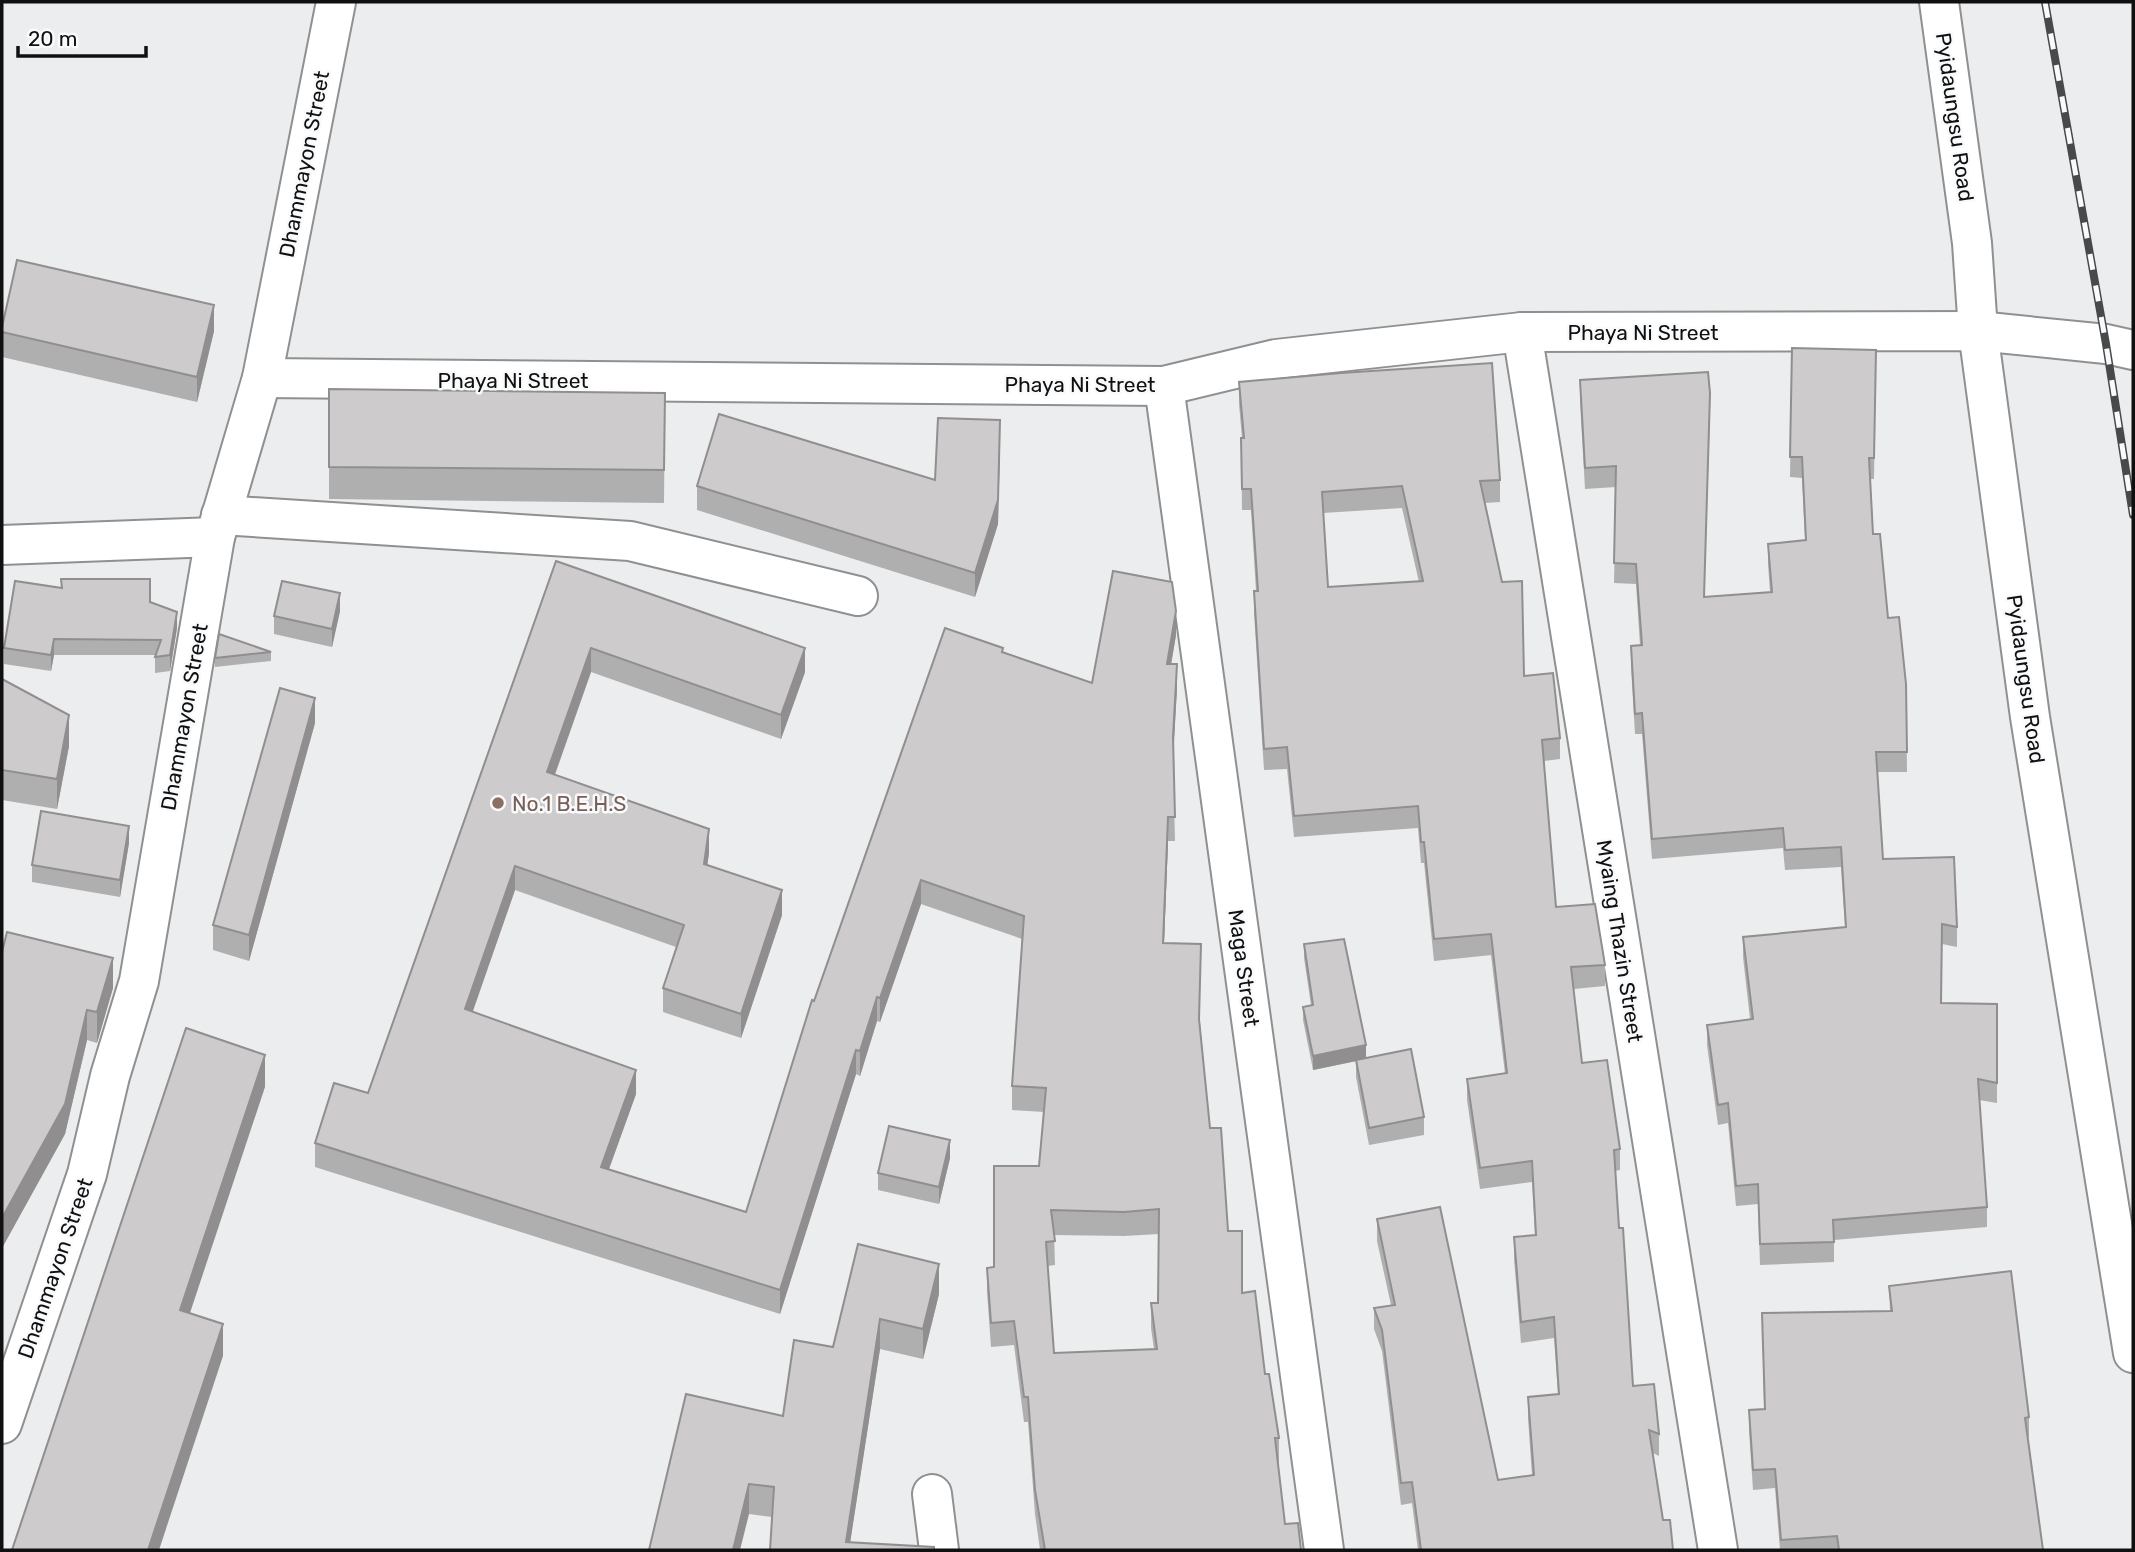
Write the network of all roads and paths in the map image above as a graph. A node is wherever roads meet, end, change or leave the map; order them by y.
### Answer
1 (336, 2) edge
2 (1939, 2) edge
3 (1978, 331) junction
4 (1522, 332) junction
5 (2133, 350) edge
6 (262, 378) junction
7 (1164, 386) junction
8 (218, 526) junction
9 (2, 545) edge
10 (858, 596) dead end
11 (2133, 1353) edge
12 (2, 1424) edge
13 (932, 1494) dead end
14 (939, 1550) edge
15 (1324, 1550) edge
16 (1718, 1550) edge

1 - 6 main road, Dhammayon Street
2 - 3 main road, Pyidaungsu Road
3 - 4 main road, Phaya Ni Street
3 - 5 main road, Phaya Ni Street
3 - 11 main road, Pyidaungsu Road
4 - 7 main road, Phaya Ni Street
4 - 16 main road, Myaing Thazin Street
6 - 7 main road, Phaya Ni Street
6 - 8 main road, Dhammayon Street
7 - 15 main road, Maga Street
8 - 9 main road
8 - 10 main road
8 - 12 main road, Dhammayon Street
13 - 14 main road

